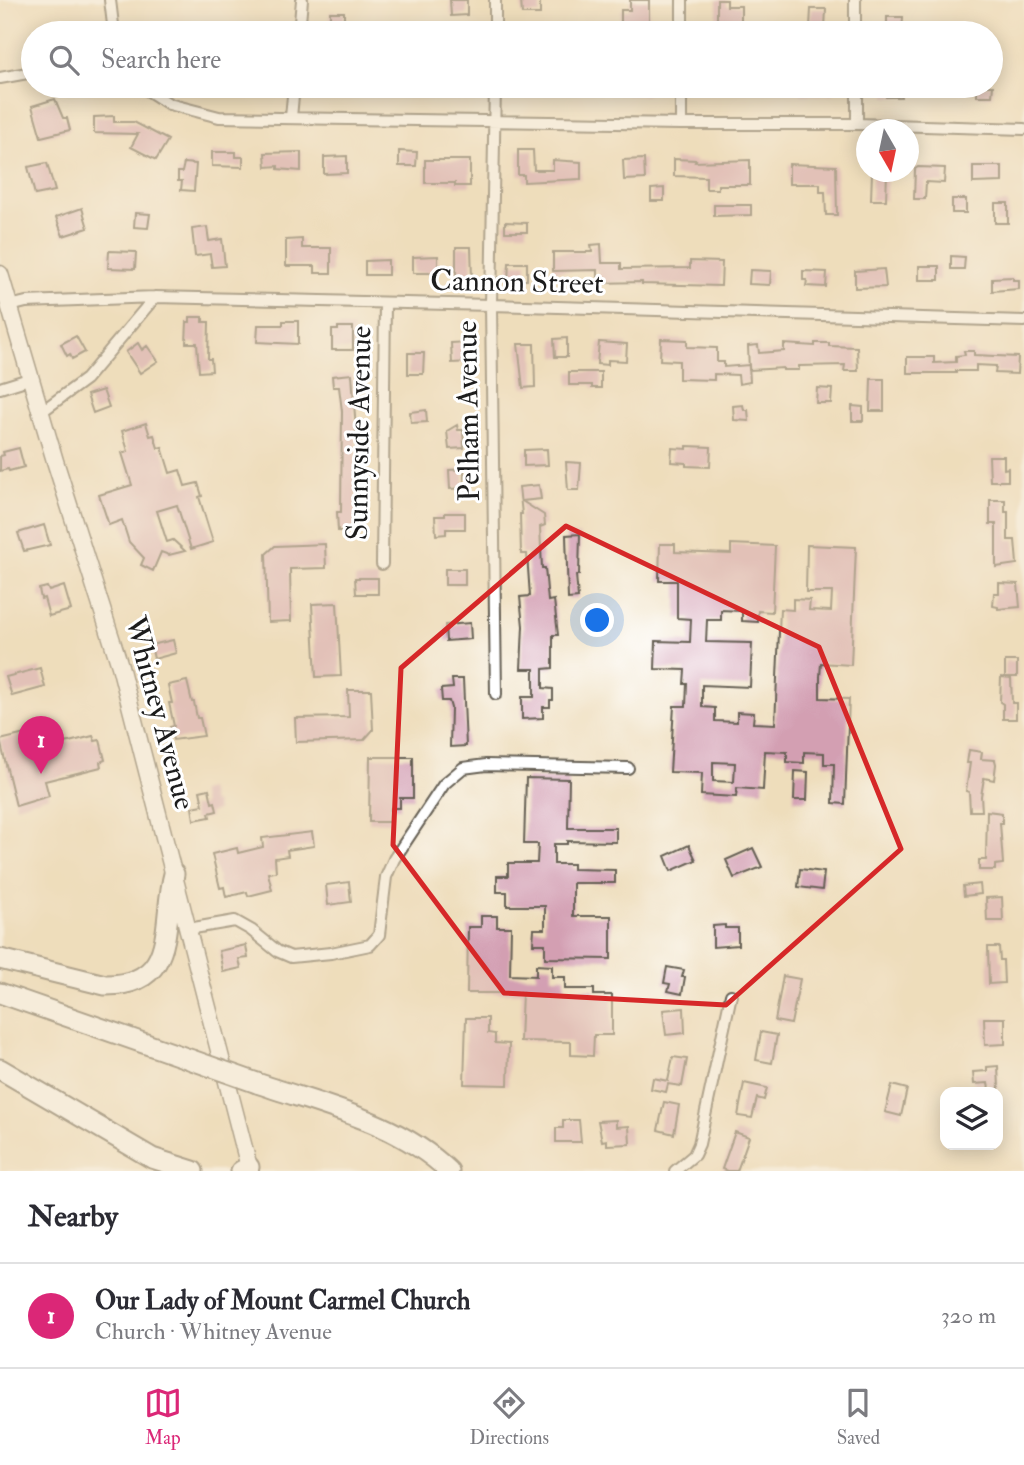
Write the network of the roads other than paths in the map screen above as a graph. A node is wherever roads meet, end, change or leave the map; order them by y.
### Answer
1 (110, 0) edge
2 (302, 0) edge
3 (495, 0) edge
4 (682, 0) edge
5 (855, 0) edge
6 (113, 21) edge
7 (300, 21) edge
8 (495, 21) edge
9 (682, 21) edge
10 (855, 21) edge
11 (21, 74) edge
12 (0, 78) edge
13 (160, 98) edge
14 (293, 98) edge
15 (495, 98) edge
16 (681, 98) edge
17 (857, 98) edge
18 (291, 117) junction
19 (857, 119) edge
20 (495, 120) junction
21 (681, 124) junction
22 (856, 124) edge
23 (919, 126) edge
24 (1024, 130) edge
25 (0, 274) edge
26 (155, 298) junction
27 (385, 303) junction
28 (491, 305) junction
29 (10, 306) junction
30 (1024, 321) edge
31 (32, 377) junction
32 (0, 388) edge
33 (41, 412) junction
34 (382, 564) dead end
35 (496, 694) dead end
36 (628, 768) dead end
37 (174, 874) junction
38 (188, 929) junction
39 (0, 959) edge
40 (0, 993) edge
41 (730, 995) dead end
42 (0, 1069) edge
43 (157, 1164) edge
44 (247, 1170) edge
45 (193, 1171) edge
46 (449, 1171) edge
47 (675, 1171) edge

1 - 6 street
2 - 7 street
3 - 8 street
4 - 9 street
5 - 10 street
11 - 12 street
13 - 18 street
14 - 18 street
15 - 20 street, Pelham Avenue
16 - 21 street
17 - 19 street
18 - 20 street
20 - 21 street
20 - 28 street, Pelham Avenue
21 - 22 street
23 - 24 street
25 - 29 main road, Whitney Avenue
26 - 27 street, Cannon Street
26 - 29 street, Cannon Street
26 - 33 street
27 - 28 street, Cannon Street
27 - 34 street, Sunnyside Avenue
28 - 30 street, Cannon Street
28 - 35 street, Pelham Avenue
29 - 31 main road, Whitney Avenue
31 - 32 street
31 - 33 main road, Whitney Avenue
33 - 37 main road, Whitney Avenue
36 - 38 street
37 - 38 main road, Whitney Avenue
37 - 39 highway
38 - 44 main road, Whitney Avenue
40 - 46 highway, bridge
41 - 47 street
42 - 43 highway
43 - 45 highway

